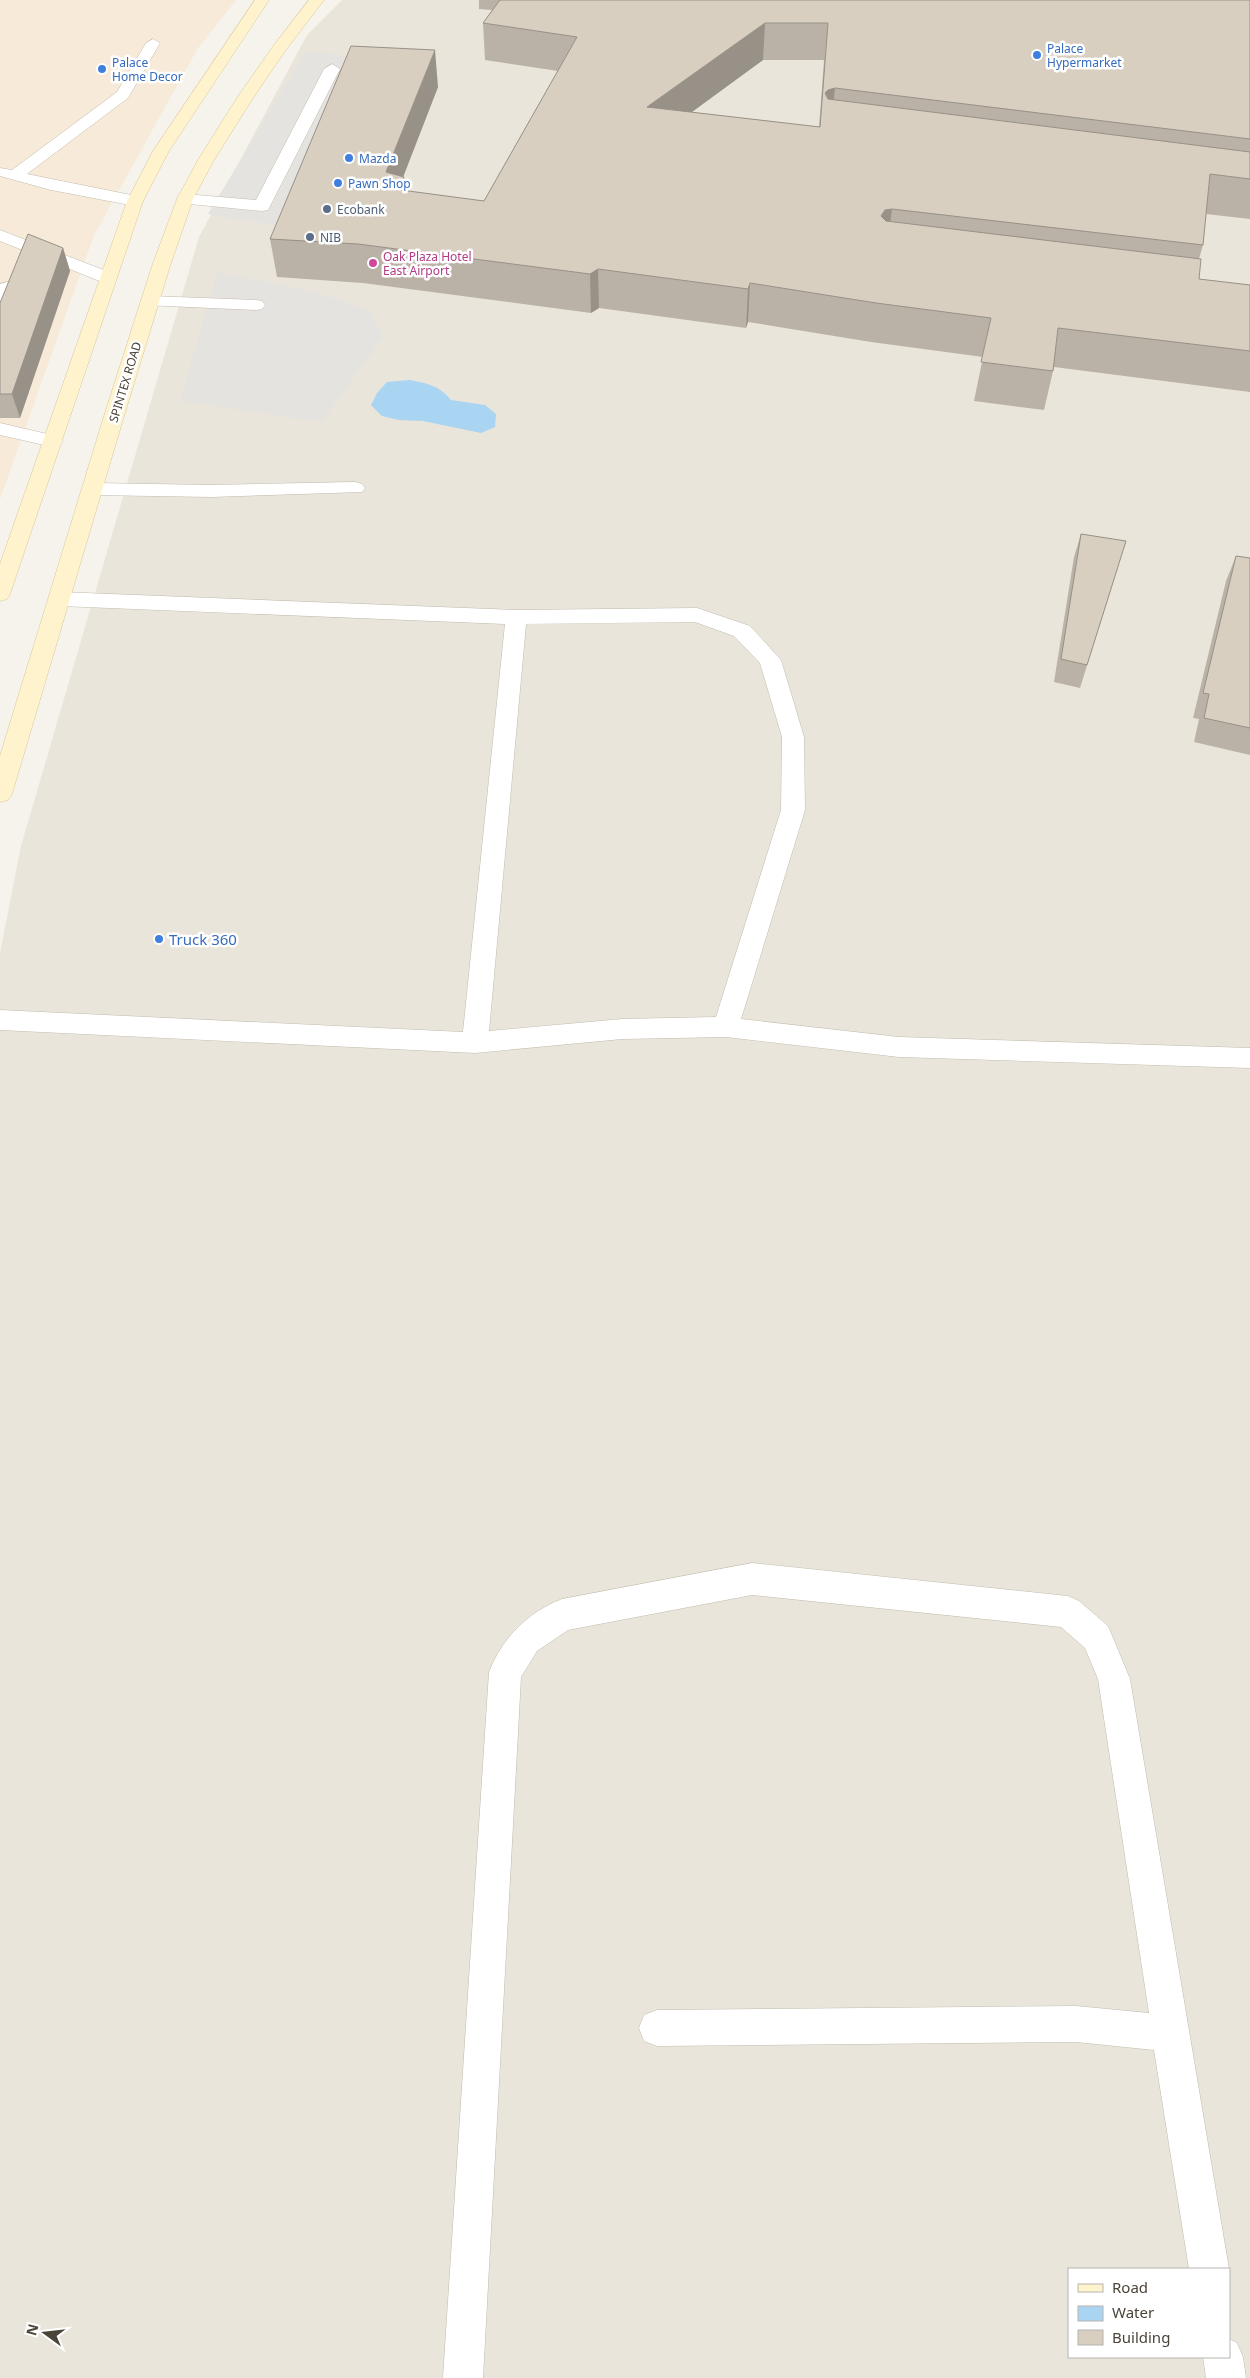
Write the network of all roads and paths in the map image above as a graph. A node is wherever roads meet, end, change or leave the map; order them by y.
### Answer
1 (262, 0) edge
2 (317, 0) edge
3 (153, 43) dead end
4 (332, 69) dead end
5 (8, 174) edge
6 (185, 199) junction
7 (135, 201) junction
8 (0, 235) edge
9 (108, 278) junction
10 (150, 301) junction
11 (256, 305) dead end
12 (0, 429) edge
13 (52, 441) junction
14 (355, 488) dead end
15 (94, 489) junction
16 (0, 594) edge
17 (60, 599) junction
18 (516, 617) junction
19 (0, 794) edge
20 (0, 1020) edge
21 (726, 1027) junction
22 (475, 1044) junction
23 (1250, 1058) edge
24 (657, 2028) dead end
25 (1170, 2033) junction
26 (1209, 2268) edge
27 (1223, 2358) edge
28 (463, 2378) edge
29 (1226, 2378) edge

1 - 7 main road
2 - 6 main road, SPINTEX ROAD
3 - 5 lane
4 - 6 lane
5 - 7 lane
6 - 10 main road, SPINTEX ROAD
7 - 9 main road
8 - 9 lane
9 - 13 main road
10 - 11 lane
10 - 15 main road, SPINTEX ROAD
12 - 13 lane
13 - 16 main road
14 - 15 lane
15 - 17 main road, SPINTEX ROAD
17 - 18 lane
17 - 19 main road, SPINTEX ROAD
18 - 21 lane
18 - 22 lane
20 - 22 lane
21 - 22 lane
21 - 23 lane
24 - 25 lane
25 - 26 lane
25 - 28 lane
27 - 29 lane

